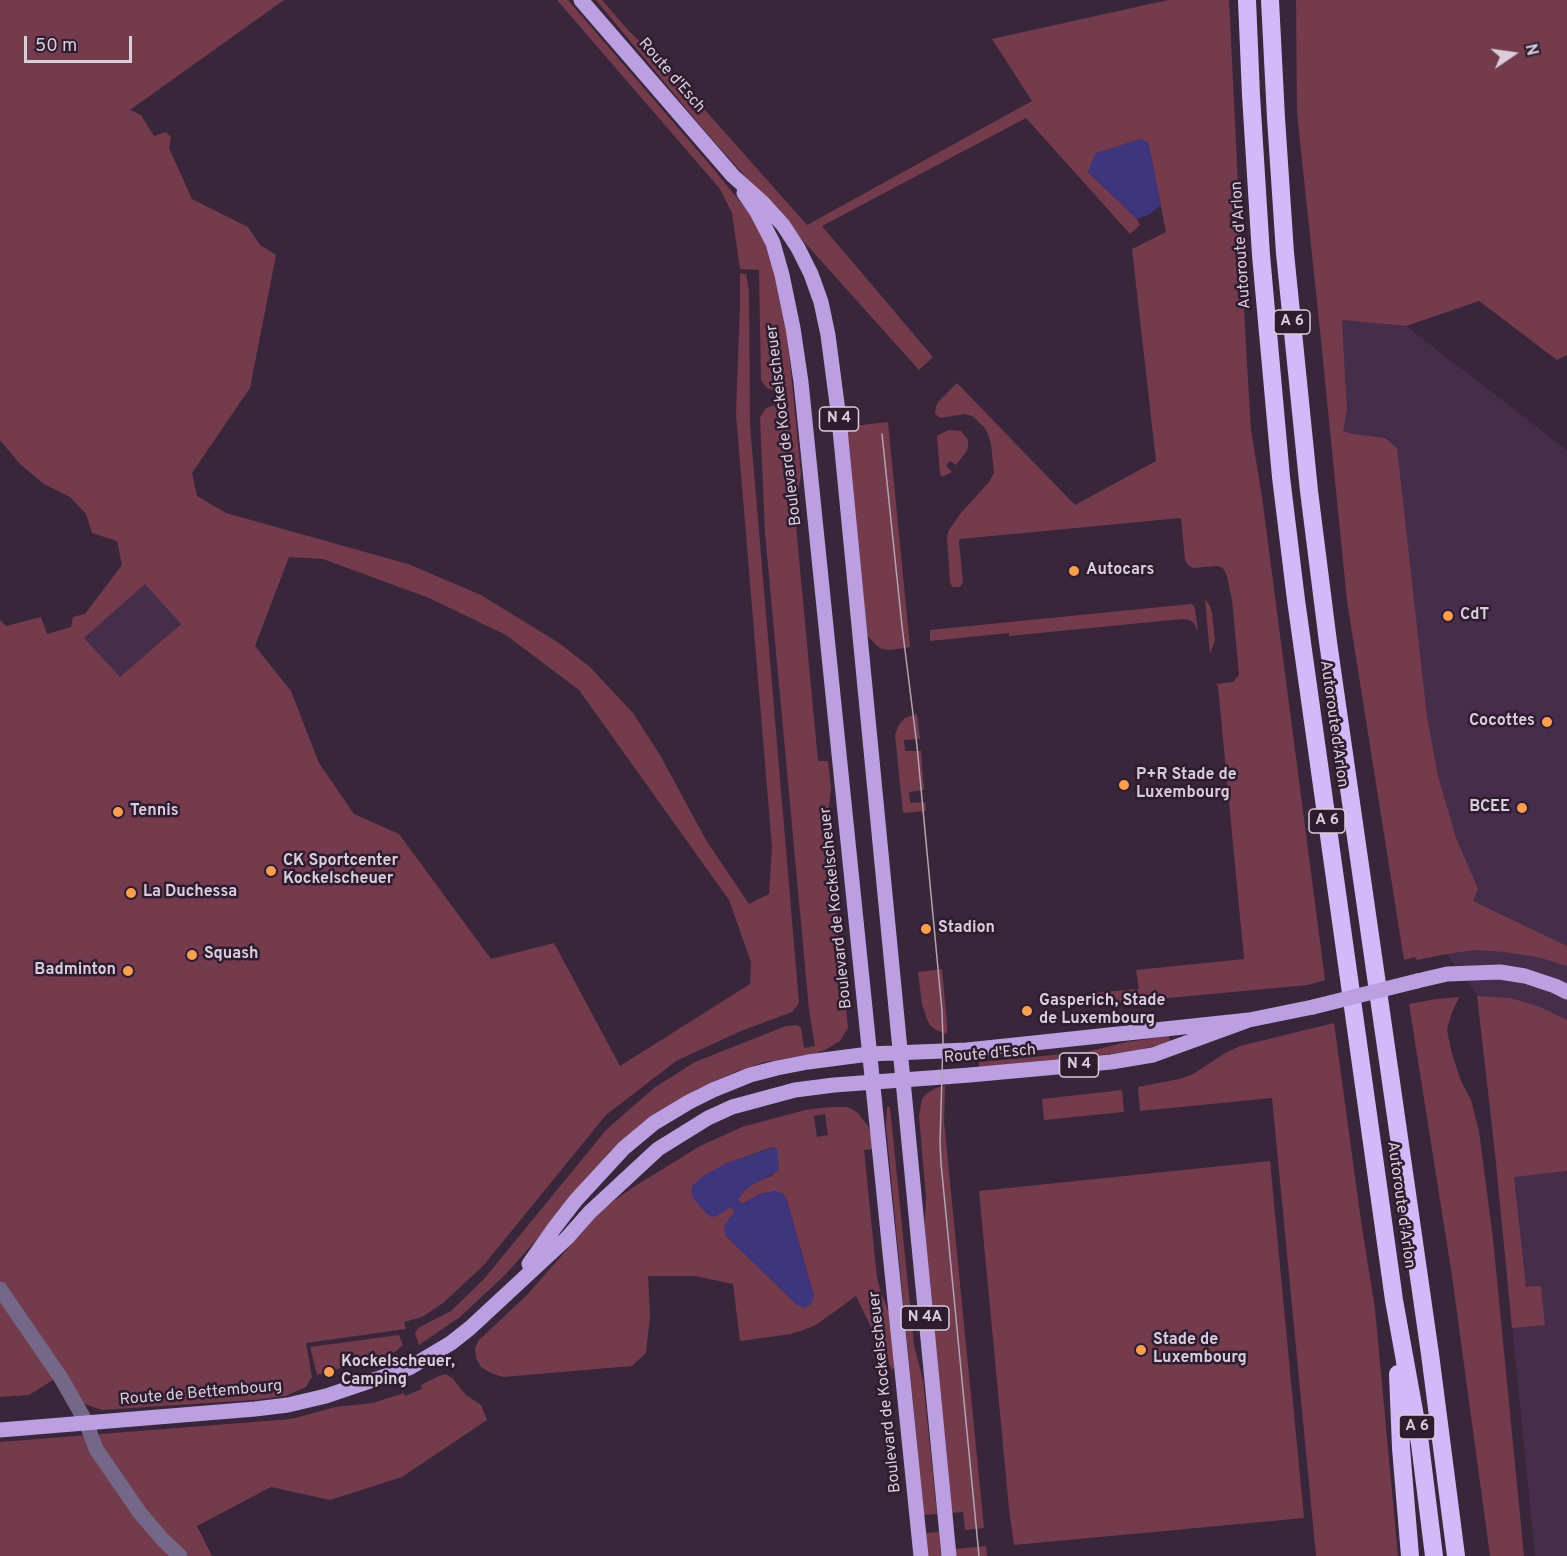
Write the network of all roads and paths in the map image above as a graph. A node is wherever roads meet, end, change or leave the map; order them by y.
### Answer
1 (581, 0) edge
2 (1247, 0) edge
3 (1270, 0) edge
4 (733, 176) junction
5 (1567, 992) edge
6 (1249, 1020) junction
7 (900, 1051) junction
8 (869, 1054) junction
9 (902, 1081) junction
10 (872, 1082) junction
11 (515, 1286) junction
12 (0, 1289) edge
13 (1394, 1300) junction
14 (86, 1422) junction
15 (0, 1430) edge
16 (180, 1556) edge
17 (921, 1556) edge
18 (949, 1556) edge
19 (1410, 1556) edge
20 (1434, 1556) edge
21 (1456, 1556) edge

1 - 4 main road, Route d'Esch / N 4
2 - 13 highway, Autoroute d'Arlon / A 6
3 - 21 highway, Autoroute d'Arlon / A 6
4 - 7 main road, N 4
4 - 8 main road, Boulevard de Kockelscheuer / N 4
5 - 6 main road, Route d'Esch / N 4, bridge
6 - 7 main road, Route d'Esch / N 4
6 - 9 main road, Route d'Esch / N 4
7 - 8 main road, Route d'Esch / N 4
7 - 9 main road, N 4
8 - 10 main road, Boulevard de Kockelscheuer / N 4
8 - 11 main road, Route de Bettembourg
9 - 10 main road, Route d'Esch / N 4
9 - 18 main road, N 4A
10 - 11 main road, Route de Bettembourg
10 - 17 main road, Boulevard de Kockelscheuer / N 4A
11 - 14 main road, Route de Bettembourg
12 - 14 street
13 - 19 highway
13 - 20 highway, Autoroute d'Arlon / A 6
14 - 15 main road, Route de Bettembourg
14 - 16 street

